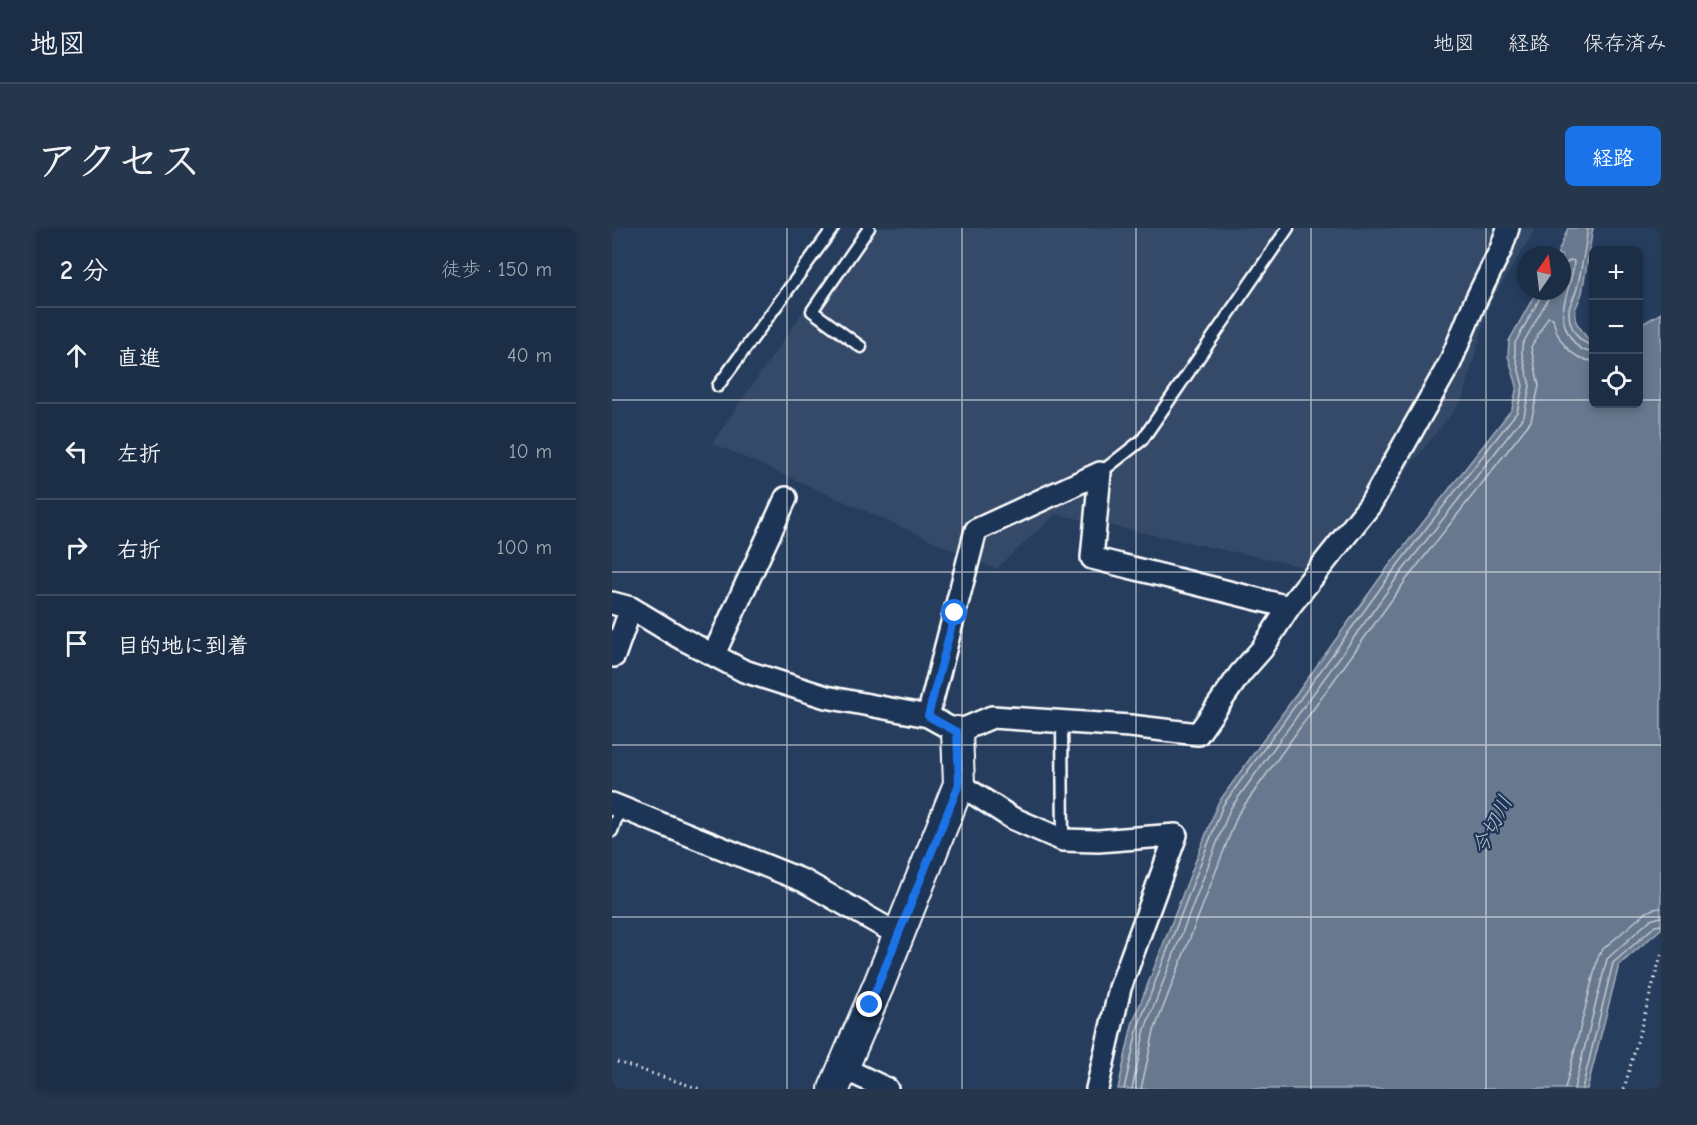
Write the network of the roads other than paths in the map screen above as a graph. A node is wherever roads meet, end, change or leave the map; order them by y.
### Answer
1 (833, 228) edge
2 (869, 228) edge
3 (1288, 228) edge
4 (1508, 228) edge
5 (861, 347) dead end
6 (718, 386) dead end
7 (1100, 473) junction
8 (786, 498) dead end
9 (621, 605) edge
10 (1289, 607) junction
11 (714, 654) junction
12 (614, 656) dead end
13 (928, 716) junction
14 (1062, 723) junction
15 (957, 732) junction
16 (959, 784) junction
17 (616, 806) edge
18 (612, 831) edge
19 (1063, 840) junction
20 (899, 935) junction
21 (838, 1079) edge
22 (888, 1089) edge
23 (1097, 1089) edge

1 - 6 lane
2 - 5 lane
3 - 7 lane
4 - 10 street
7 - 10 street
7 - 13 street
8 - 11 street
9 - 11 street
9 - 12 street
10 - 14 street
11 - 13 street
13 - 15 street
14 - 15 street
14 - 19 lane
15 - 16 street
16 - 19 street
16 - 20 street
17 - 18 lane
17 - 20 street
19 - 23 street
20 - 21 street
21 - 22 street

